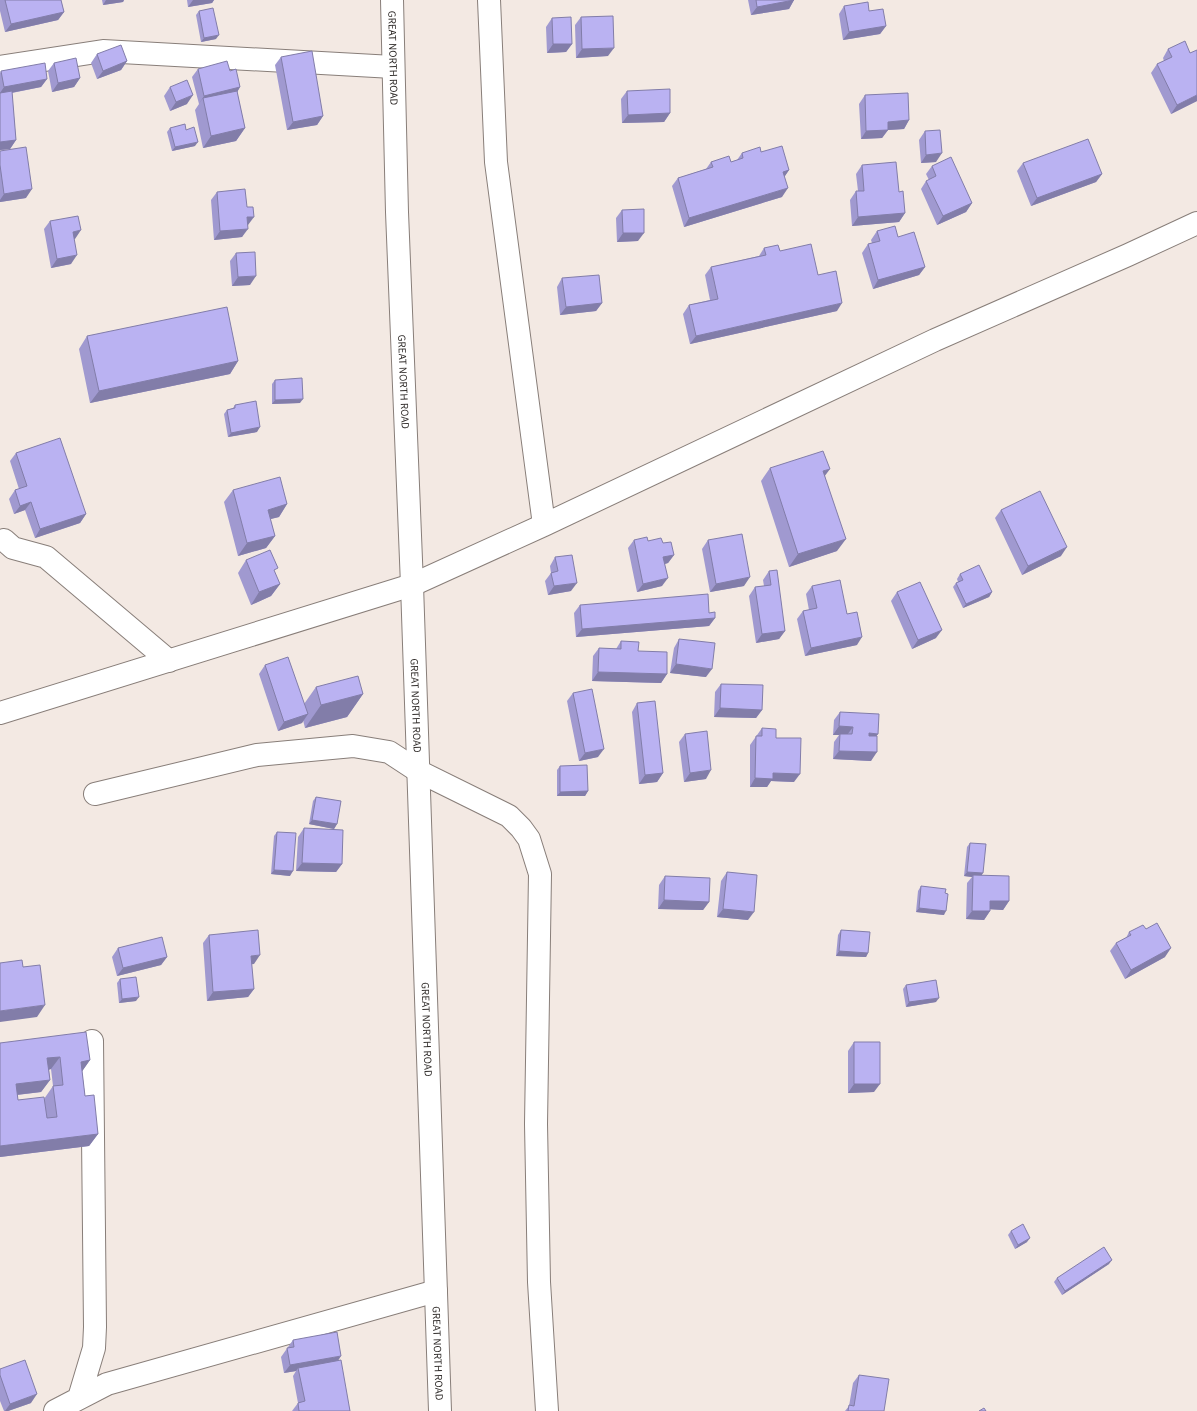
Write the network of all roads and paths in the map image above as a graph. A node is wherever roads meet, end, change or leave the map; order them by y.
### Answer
1 (392, 0) edge
2 (488, 0) edge
3 (0, 67) edge
4 (393, 67) junction
5 (1197, 222) edge
6 (544, 525) junction
7 (4, 540) dead end
8 (412, 585) junction
9 (169, 661) junction
10 (0, 713) edge
11 (418, 771) junction
12 (95, 794) dead end
13 (92, 1041) dead end
14 (436, 1291) junction
15 (78, 1398) junction
16 (55, 1411) edge
17 (440, 1411) edge
18 (547, 1411) edge

1 - 4 main road, GREAT NORTH ROAD
2 - 6 main road
3 - 4 main road
4 - 8 main road, GREAT NORTH ROAD
5 - 6 main road
6 - 8 main road
7 - 9 main road
8 - 9 main road
8 - 11 main road, GREAT NORTH ROAD
9 - 10 main road
11 - 12 main road
11 - 14 main road, GREAT NORTH ROAD
11 - 18 main road
13 - 15 main road
14 - 15 main road
14 - 17 main road, GREAT NORTH ROAD
15 - 16 main road

